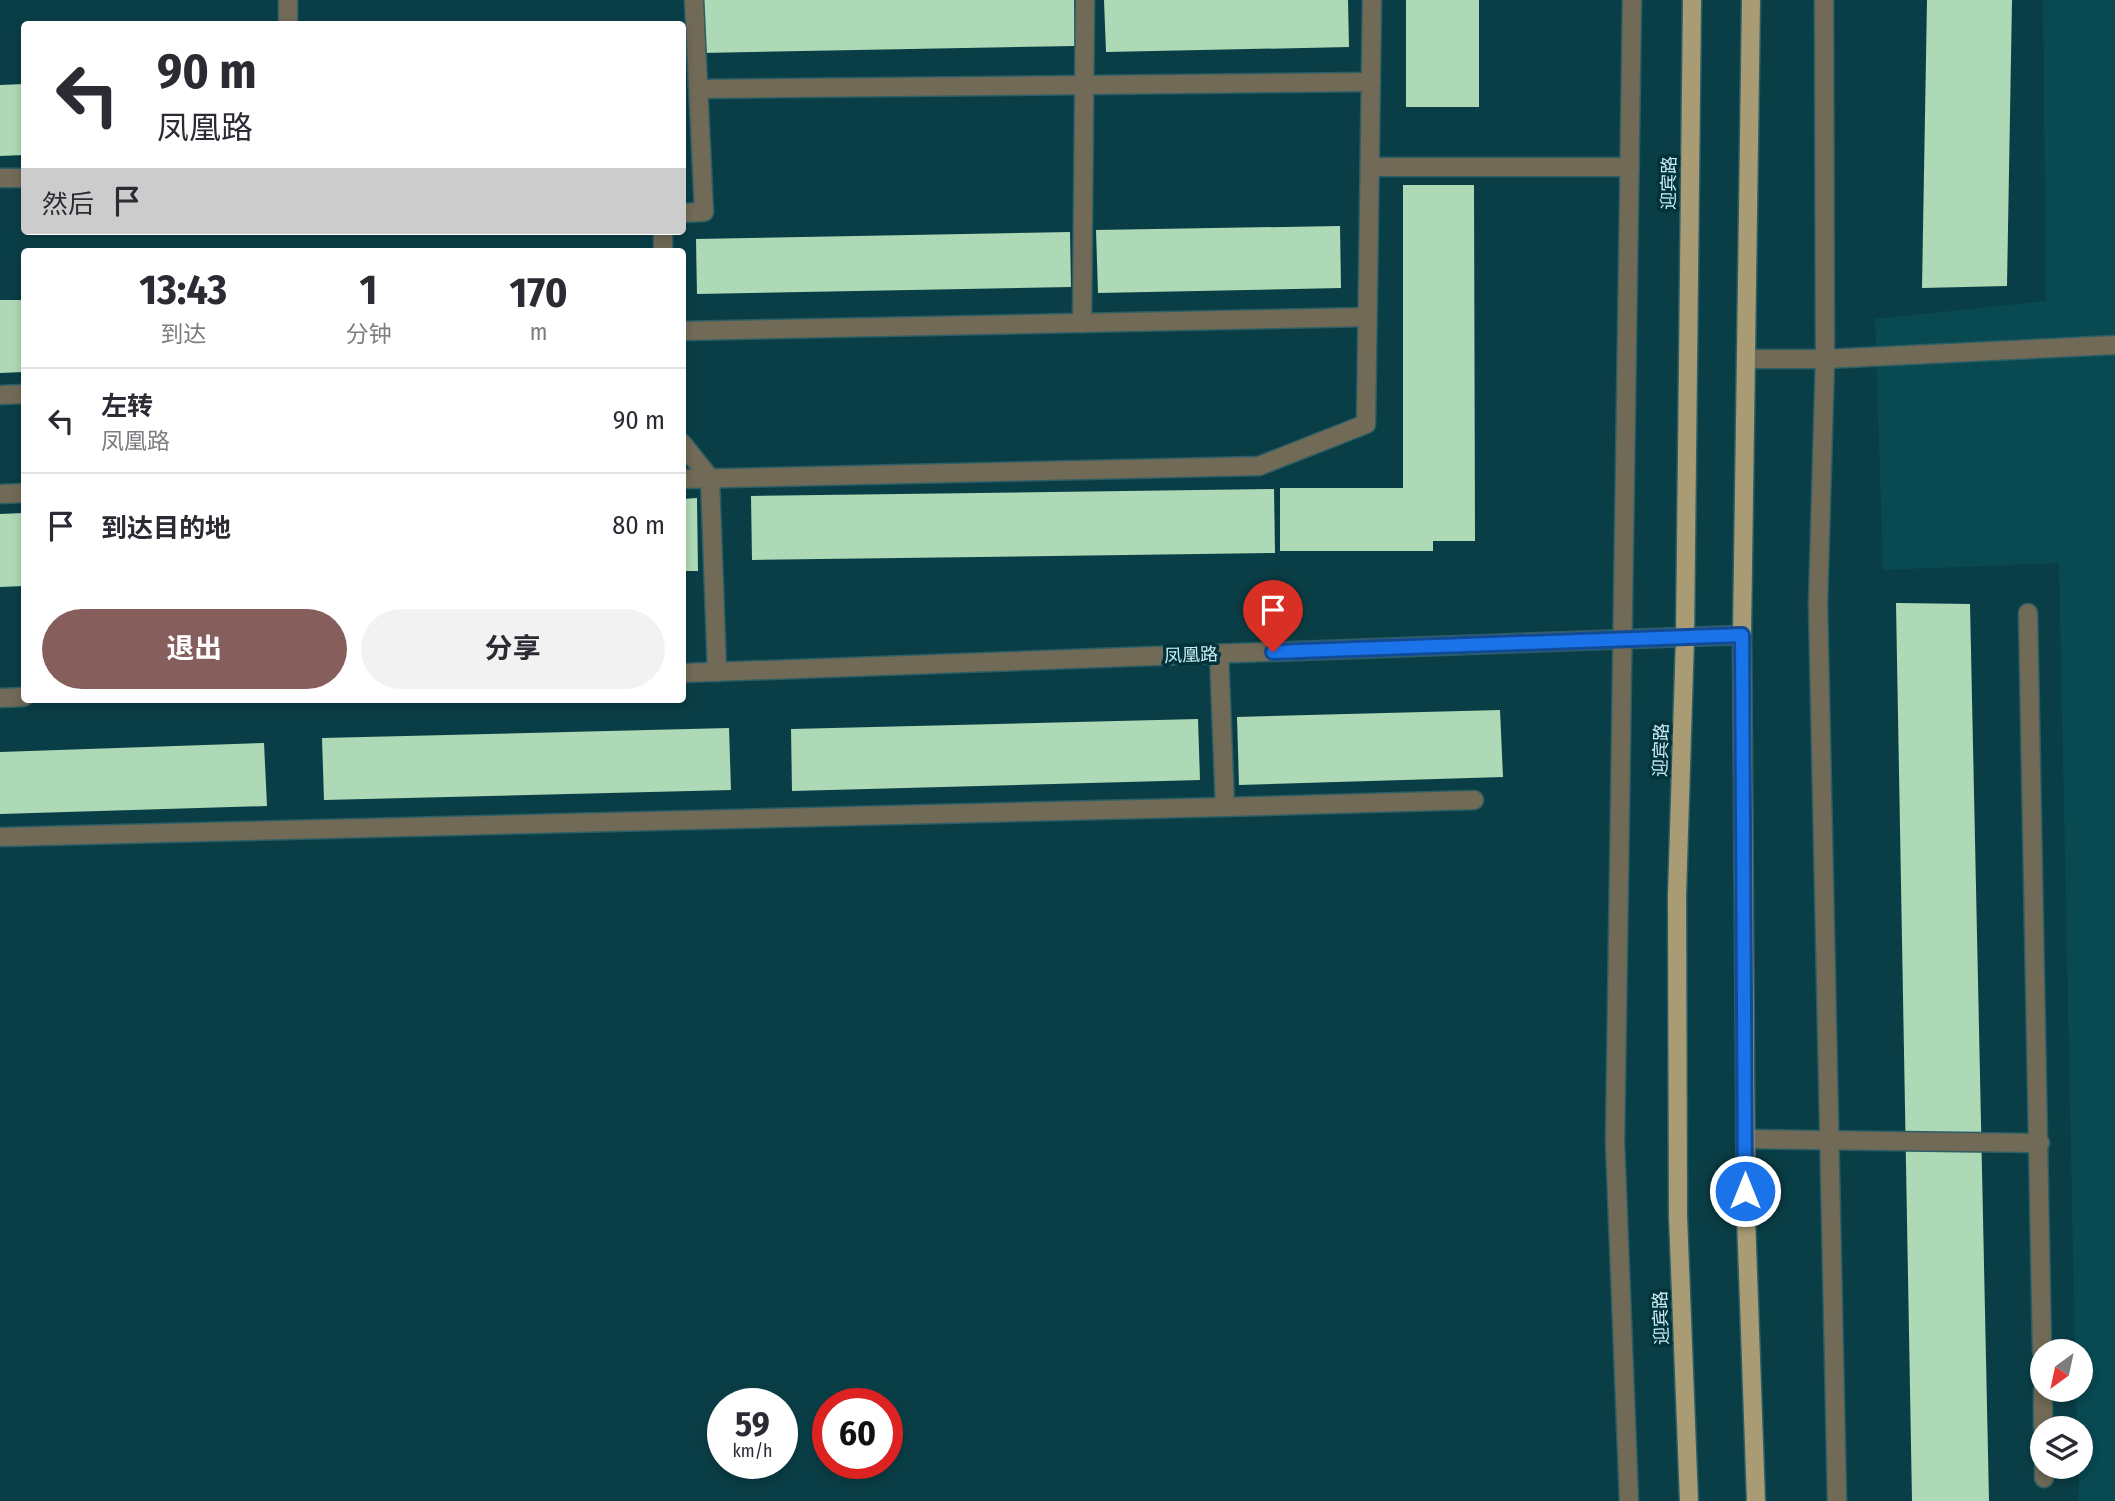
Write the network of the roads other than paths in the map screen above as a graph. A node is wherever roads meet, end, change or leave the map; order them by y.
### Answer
1 (288, 0) edge
2 (694, 0) edge
3 (1085, 0) edge
4 (1372, 0) edge
5 (1632, 0) edge
6 (1692, 0) edge
7 (1751, 0) edge
8 (1824, 0) edge
9 (288, 21) edge
10 (1371, 82) junction
11 (1084, 85) junction
12 (699, 89) junction
13 (1370, 167) junction
14 (1630, 167) junction
15 (0, 178) edge
16 (21, 178) edge
17 (686, 212) edge
18 (1367, 317) junction
19 (1083, 323) junction
20 (686, 331) edge
21 (2115, 345) edge
22 (1746, 359) junction
23 (1825, 359) junction
24 (21, 394) edge
25 (0, 395) edge
26 (686, 448) edge
27 (710, 478) junction
28 (686, 479) edge
29 (21, 493) edge
30 (0, 494) edge
31 (2028, 614) dead end
32 (1742, 635) junction
33 (1685, 637) junction
34 (1623, 639) junction
35 (1219, 654) junction
36 (717, 672) junction
37 (686, 673) edge
38 (21, 697) edge
39 (0, 698) edge
40 (1474, 800) dead end
41 (1225, 807) junction
42 (0, 837) edge
43 (1745, 1139) junction
44 (1828, 1141) junction
45 (2040, 1143) junction
46 (2042, 1339) edge
47 (1629, 1501) edge
48 (1689, 1501) edge
49 (1756, 1501) edge
50 (1837, 1501) edge

1 - 9 street
2 - 12 street
3 - 11 street
4 - 10 street
5 - 14 street
6 - 33 main road, 迎宾路
7 - 22 main road
8 - 23 street
10 - 11 street
10 - 13 street
11 - 12 street
11 - 19 street
12 - 17 street
13 - 14 street
13 - 18 street
14 - 34 street
15 - 16 street
18 - 19 street
18 - 27 street
19 - 20 street
21 - 23 street
22 - 23 street
22 - 32 main road
23 - 44 street
24 - 25 street
26 - 27 street
27 - 28 street
27 - 36 street
29 - 30 street
31 - 45 street
32 - 33 street, 凤凰路
32 - 43 main road
33 - 34 street, 凤凰路
33 - 48 main road, 迎宾路
34 - 35 street, 凤凰路
34 - 47 street
35 - 36 street, 凤凰路
35 - 41 street
36 - 37 street, 凤凰路
38 - 39 street
40 - 41 street
41 - 42 street
43 - 44 street
43 - 49 main road
44 - 45 street
44 - 50 street
45 - 46 street

